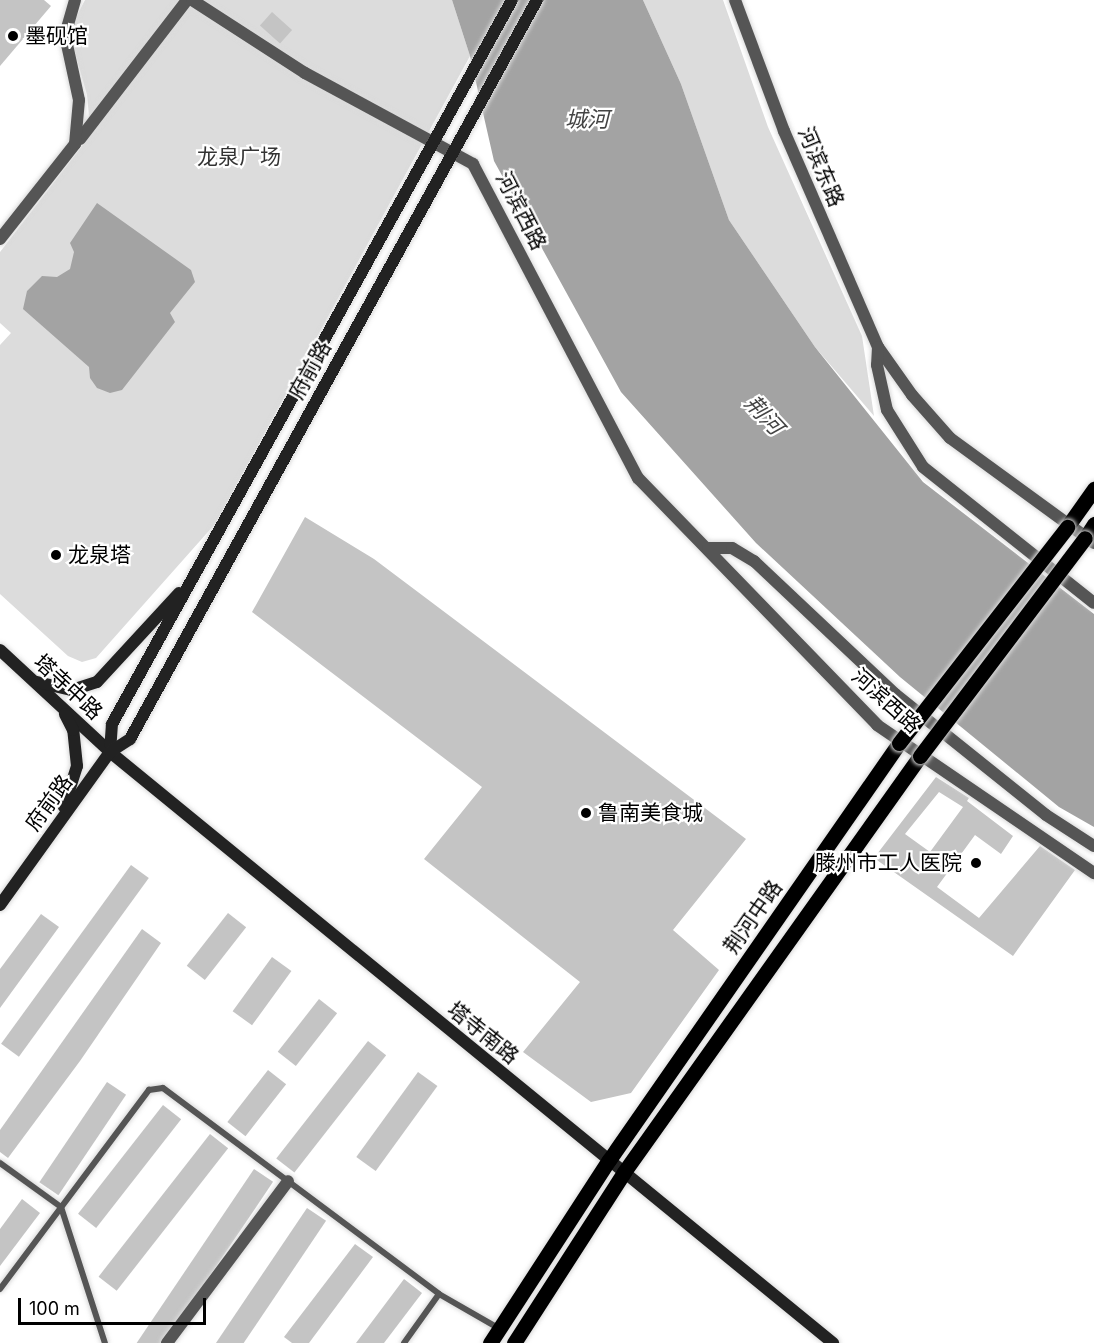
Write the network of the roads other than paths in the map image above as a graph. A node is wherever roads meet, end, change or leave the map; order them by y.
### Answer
1 (75, 0) edge
2 (187, 0) edge
3 (192, 0) edge
4 (512, 0) edge
5 (537, 0) edge
6 (735, 0) edge
7 (435, 140) junction
8 (75, 144) junction
9 (453, 150) junction
10 (0, 239) edge
11 (878, 347) junction
12 (1094, 489) edge
13 (1094, 525) edge
14 (1067, 527) junction
15 (1089, 541) edge
16 (708, 548) junction
17 (192, 579) junction
18 (1094, 603) edge
19 (0, 650) edge
20 (30, 679) junction
21 (57, 704) junction
22 (899, 743) junction
23 (110, 752) junction
24 (920, 756) junction
25 (55, 829) junction
26 (1094, 846) edge
27 (1094, 873) edge
28 (0, 905) edge
29 (609, 1160) junction
30 (0, 1163) edge
31 (624, 1173) junction
32 (288, 1181) junction
33 (61, 1207) junction
34 (0, 1290) edge
35 (439, 1294) junction
36 (500, 1329) junction
37 (105, 1343) edge
38 (167, 1343) edge
39 (404, 1343) edge
40 (490, 1343) edge
41 (514, 1343) edge
42 (833, 1343) edge

1 - 8 street
2 - 8 street
3 - 7 street, 河滨西路
4 - 7 main road, 府前路
5 - 9 main road, 府前路
6 - 11 street, 河滨东路
7 - 9 street, 河滨西路
7 - 17 main road, 府前路
8 - 10 street
9 - 16 street, 河滨西路
9 - 23 main road, 府前路
11 - 14 street, 河滨东路
11 - 18 street, 河滨东路
12 - 14 main road, 荆河中路
13 - 15 main road, 荆河中路
14 - 15 street, 河滨东路
14 - 22 main road, 荆河中路, bridge
15 - 24 main road, 荆河中路, bridge
16 - 22 street, 河滨西路
16 - 26 street, 河滨西路
17 - 20 main road
17 - 23 main road, 府前路
19 - 20 main road, 塔寺中路
20 - 21 main road, 塔寺中路
21 - 23 main road, 塔寺中路
21 - 25 main road
22 - 24 street, 河滨西路
22 - 29 main road, 荆河中路
23 - 25 main road, 府前路
23 - 29 main road, 塔寺南路
24 - 27 street, 河滨西路
24 - 31 main road, 荆河中路
25 - 28 main road, 府前路
29 - 31 main road, 塔寺南路
29 - 36 main road, 荆河中路
30 - 33 lane
31 - 41 main road, 荆河中路
31 - 42 main road, 塔寺南路
32 - 33 lane
32 - 35 lane
32 - 38 street
33 - 34 lane
33 - 37 lane
35 - 36 lane
35 - 39 lane
36 - 40 main road, 荆河中路

